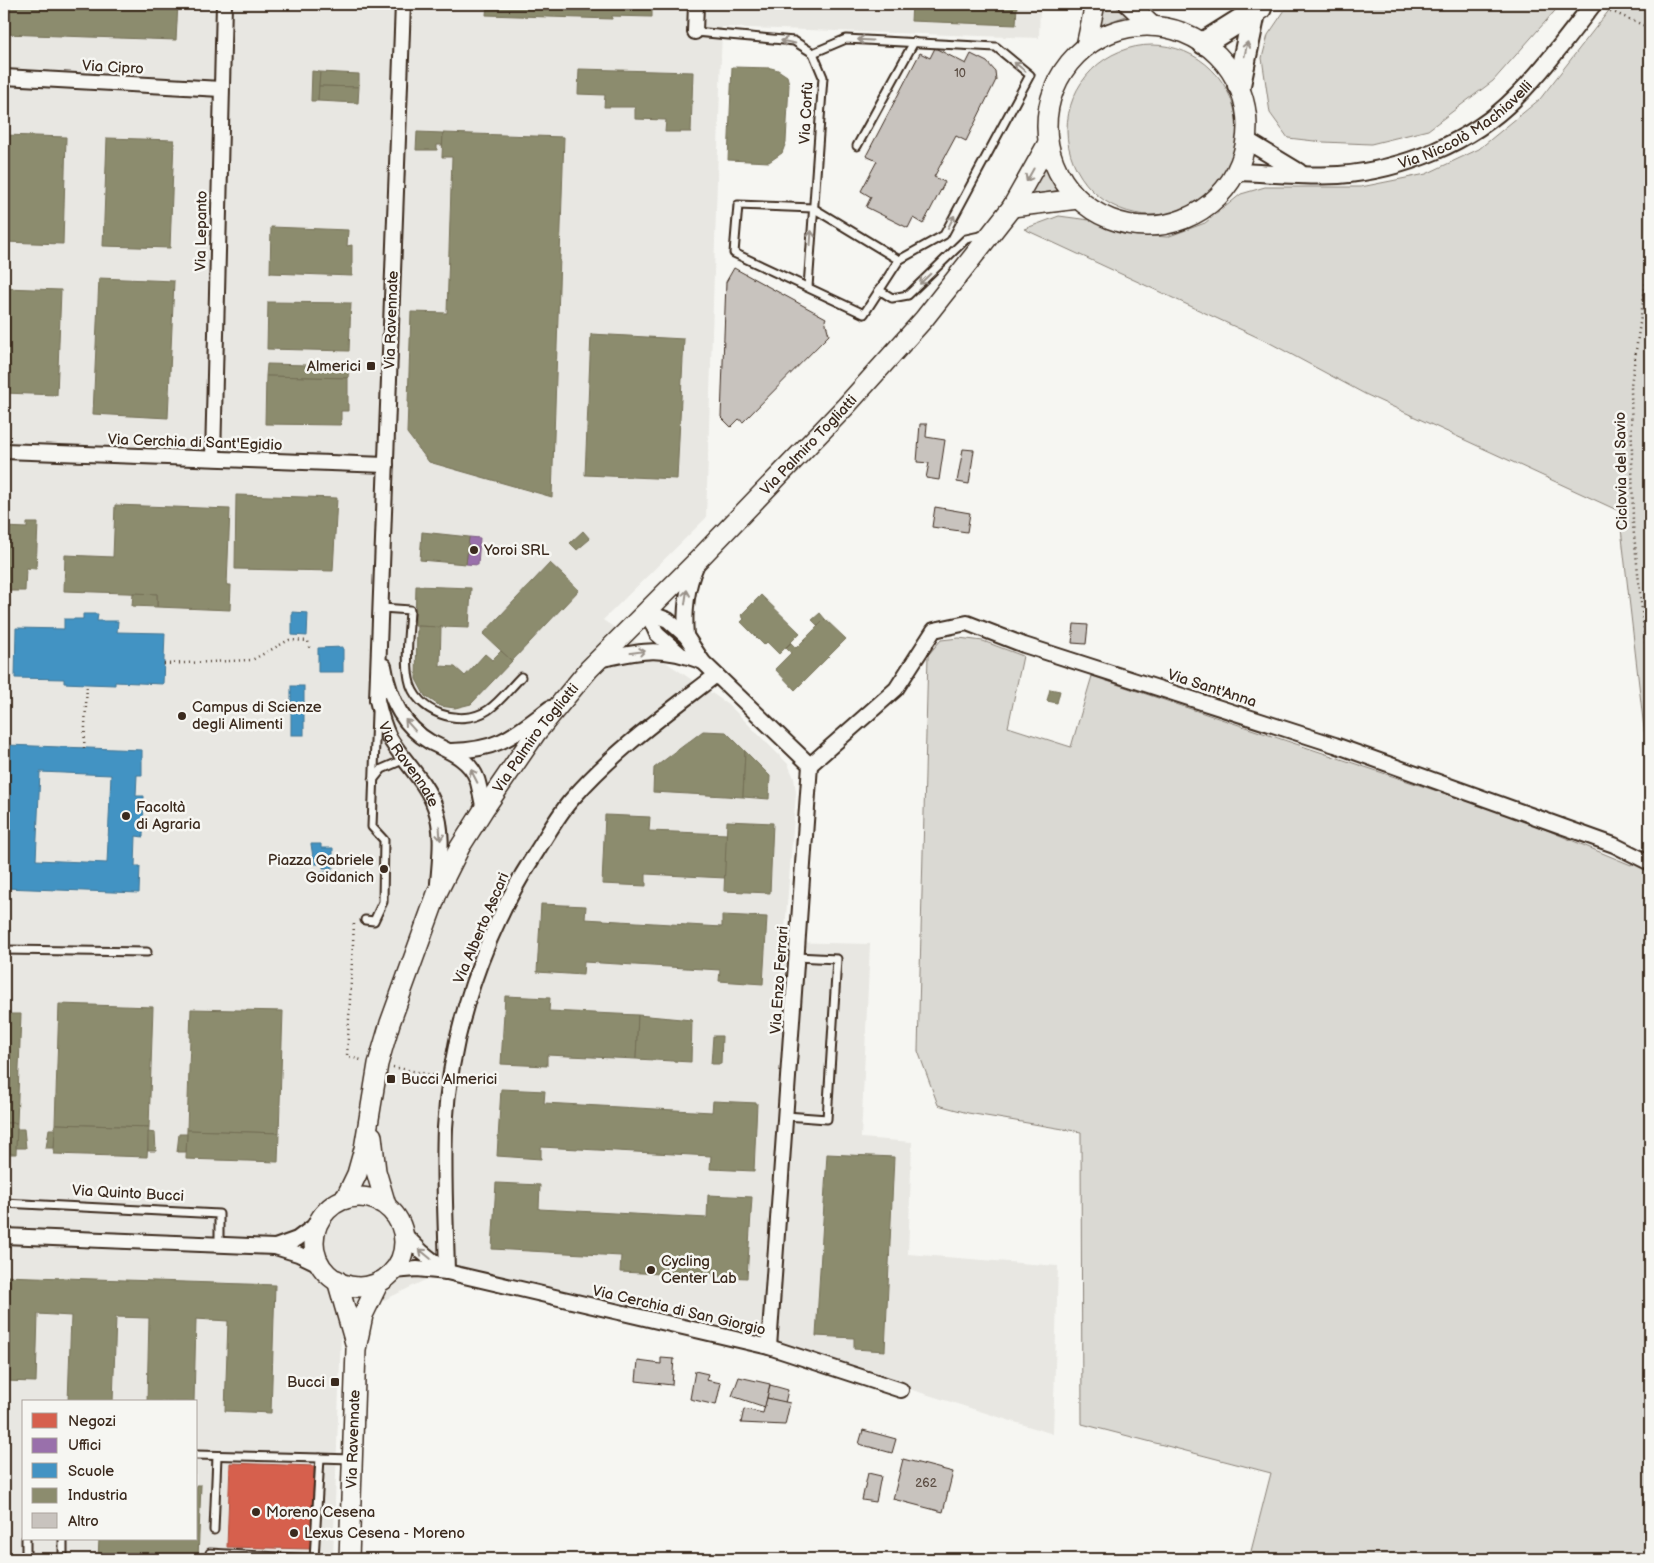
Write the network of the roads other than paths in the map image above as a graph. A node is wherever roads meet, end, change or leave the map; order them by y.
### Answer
1 (224, 4) edge
2 (404, 4) edge
3 (696, 4) edge
4 (1095, 4) edge
5 (1129, 4) edge
6 (1593, 4) edge
7 (1259, 8) edge
8 (1152, 26) junction
9 (695, 32) joint
10 (914, 42) junction
11 (1204, 43) junction
12 (1086, 46) junction
13 (813, 54) junction
14 (4, 77) edge
15 (1239, 85) junction
16 (220, 89) junction
17 (1246, 140) junction
18 (1048, 143) junction
19 (857, 146) dead end
20 (1236, 172) junction
21 (1300, 174) junction
22 (1078, 199) junction
23 (1012, 207) junction
24 (813, 208) junction
25 (992, 233) junction
26 (899, 260) junction
27 (808, 287) junction
28 (879, 290) junction
29 (4, 452) edge
30 (213, 458) junction
31 (386, 465) junction
32 (698, 560) junction
33 (382, 608) junction
34 (647, 612) junction
35 (380, 636) junction
36 (686, 636) junction
37 (679, 653) junction
38 (702, 662) junction
39 (593, 664) junction
40 (716, 676) junction
41 (520, 677) dead end
42 (378, 700) junction
43 (511, 738) joint
44 (451, 750) junction
45 (405, 759) junction
46 (810, 765) junction
47 (373, 780) junction
48 (484, 809) junction
49 (1650, 864) edge
50 (438, 892) junction
51 (365, 920) road end
52 (4, 950) edge
53 (147, 952) dead end
54 (796, 957) junction
55 (786, 1116) junction
56 (370, 1119) junction
57 (345, 1199) junction
58 (4, 1203) edge
59 (386, 1205) junction
60 (318, 1224) junction
61 (404, 1234) junction
62 (4, 1236) edge
63 (219, 1245) junction
64 (275, 1247) junction
65 (321, 1265) junction
66 (447, 1272) junction
67 (386, 1276) junction
68 (337, 1280) junction
69 (769, 1347) junction
70 (356, 1349) junction
71 (901, 1390) dead end
72 (198, 1455) edge
73 (216, 1456) junction
74 (320, 1458) junction
75 (352, 1459) junction
76 (214, 1530) dead end
77 (26, 1540) edge
78 (63, 1540) edge
79 (210, 1553) dead end
80 (26, 1559) edge
81 (63, 1559) edge
82 (349, 1559) edge

1 - 16 street, Via Lepanto
2 - 31 street, Via Ravennate
3 - 9 street
4 - 12 main road
5 - 8 main road
6 - 21 street, Via Niccolò Machiavelli
7 - 11 highway
15 -> 7 highway
8 - 11 main road
8 - 12 main road
13 -> 9 lane
10 -> 13 lane
10 - 19 lane
26 -> 10 lane
11 - 15 main road
12 - 18 main road
13 - 24 lane, Via Corfù
14 - 16 street, Via Cipro
15 - 17 main road
16 - 30 street, Via Lepanto
17 - 20 main road
17 - 21 street
18 - 22 main road
18 -> 23 main road, Via Palmiro Togliatti
20 - 21 street, Via Niccolò Machiavelli
20 - 22 main road
22 - 23 main road
23 - 25 main road, Via Palmiro Togliatti
24 - 26 lane
27 -> 24 lane, Via Corfù
24 - 27 lane
25 -> 28 lane
25 - 32 main road, Via Palmiro Togliatti
26 - 28 lane
27 - 28 lane
29 - 30 street, Via Cerchia di Sant'Egidio
30 - 31 street, Via Cerchia di Sant'Egidio
31 - 33 street, Via Ravennate
32 - 34 main road, Via Palmiro Togliatti
36 -> 32 street
33 - 35 street, Via Ravennate
33 - 41 lane
34 - 36 street
34 - 37 street
34 - 39 main road, Via Palmiro Togliatti
35 - 42 street, Via Ravennate
44 -> 35 street, Via Ravennate
36 - 38 street
37 - 38 street
39 -> 37 street
38 - 40 street
39 - 43 street, Via Palmiro Togliatti
39 - 48 main road, Via Palmiro Togliatti
40 - 46 street
40 - 66 street, Via Alberto Ascari
42 - 45 street, Via Ravennate
42 - 47 lane
43 - 44 street, Via Ravennate
48 -> 44 street, Via Ravennate
45 - 47 lane
45 -> 50 street, Via Ravennate
46 - 49 street, Via Sant'Anna
46 - 54 street, Via Enzo Ferrari
47 - 51 lane
48 - 50 main road, Via Ravennate
50 - 56 main road, Via Ravennate
52 - 53 lane
54 - 55 street, Via Enzo Ferrari
54 - 55 lane
55 - 69 street, Via Enzo Ferrari
56 - 57 main road, Via Ravennate
56 - 59 main road, Via Ravennate
57 - 59 main road
57 - 60 main road
58 - 63 lane, Via Quinto Bucci
59 - 61 main road
60 - 64 street
60 - 65 main road
66 -> 61 street, Via Cerchia di San Giorgio
61 - 67 main road
62 - 63 street
63 - 64 street
64 - 65 street
65 - 68 main road
66 - 67 street, Via Cerchia di San Giorgio
66 - 69 street, Via Cerchia di San Giorgio
67 - 68 main road
67 - 70 main road, Via Ravennate
68 - 70 main road, Via Ravennate
69 - 71 street, Via Cerchia di San Giorgio
70 - 75 main road, Via Ravennate
72 - 73 lane
73 - 74 lane
73 - 76 lane
74 - 75 lane
74 - 79 lane
75 - 82 main road, Via Ravennate
77 - 80 lane
78 - 81 lane

